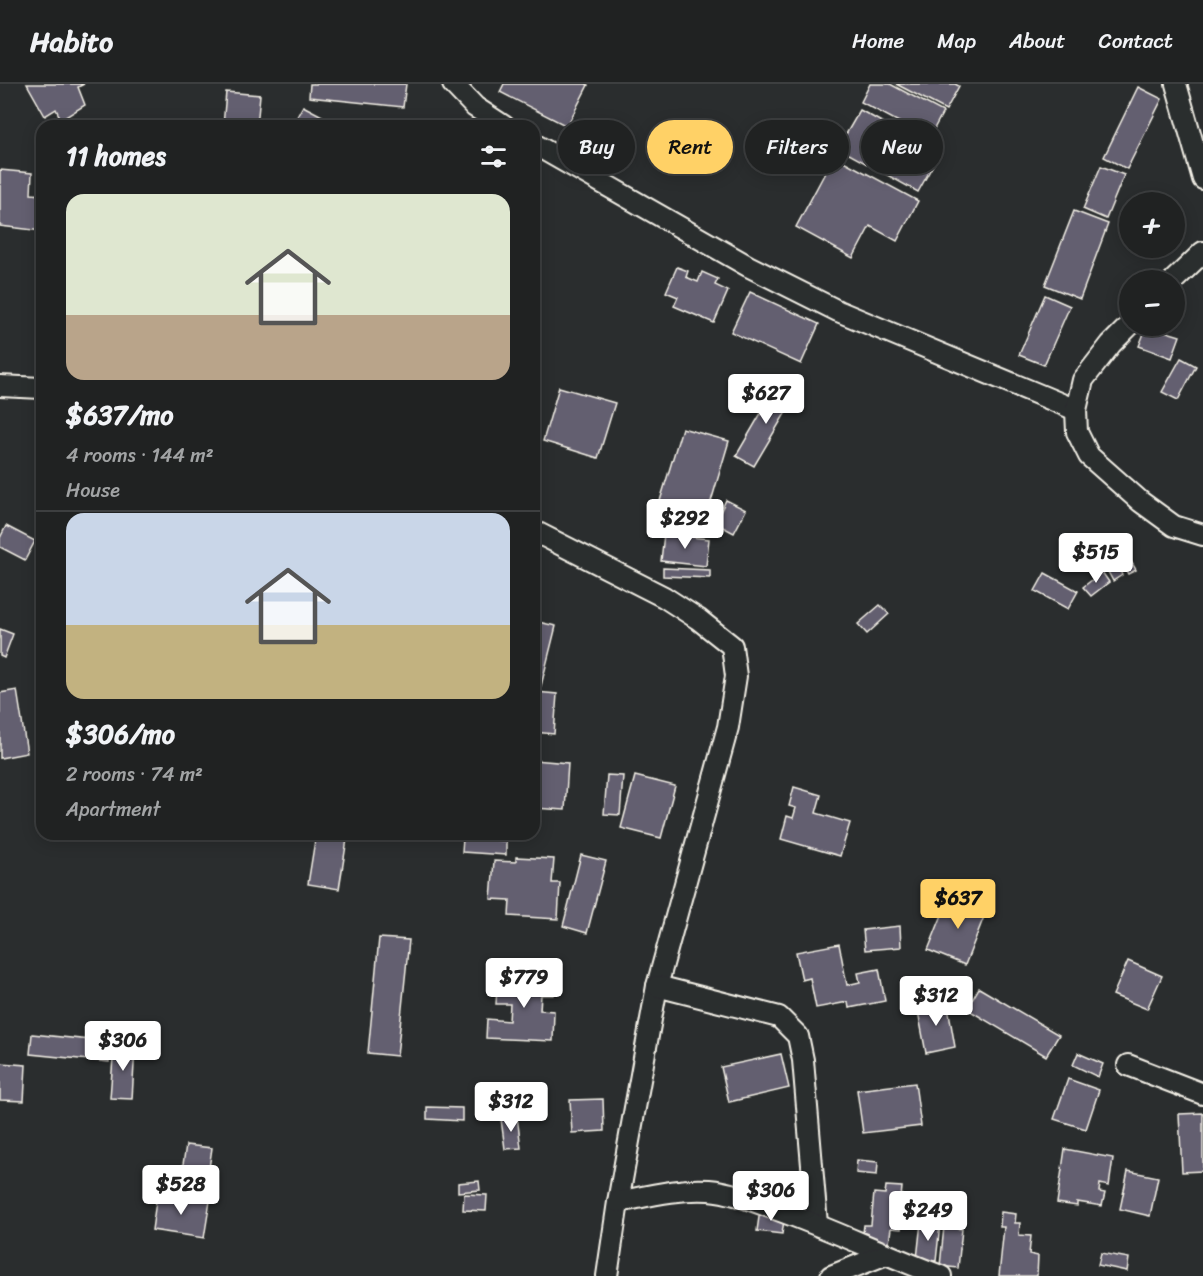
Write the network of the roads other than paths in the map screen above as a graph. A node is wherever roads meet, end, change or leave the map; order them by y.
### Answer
1 (453, 84) edge
2 (1176, 84) edge
3 (495, 120) edge
4 (540, 147) edge
5 (1203, 178) edge
6 (1203, 252) edge
7 (1184, 270) edge
8 (1119, 336) edge
9 (0, 386) edge
10 (36, 388) edge
11 (1076, 410) junction
12 (540, 534) edge
13 (1203, 535) edge
14 (657, 986) junction
15 (1128, 1065) dead end
16 (1203, 1094) edge
17 (618, 1202) junction
18 (817, 1224) junction
19 (884, 1255) junction
20 (607, 1276) edge
21 (831, 1276) edge
22 (941, 1276) edge

1 - 3 street
2 - 5 street
4 - 11 street
6 - 7 street
8 - 11 street
9 - 10 street
11 - 13 street
12 - 14 street
14 - 17 street
14 - 18 street
15 - 16 street
17 - 18 street
17 - 20 street
18 - 19 street
19 - 21 street
19 - 22 street

